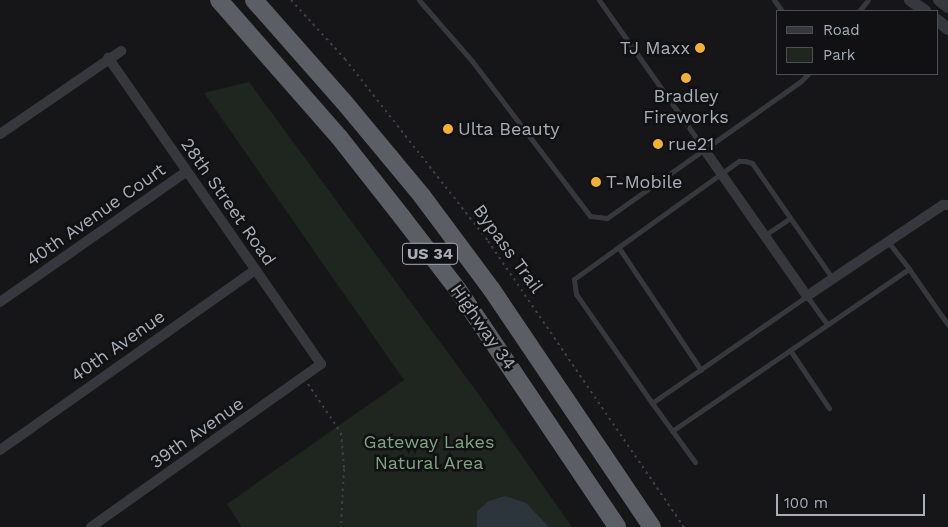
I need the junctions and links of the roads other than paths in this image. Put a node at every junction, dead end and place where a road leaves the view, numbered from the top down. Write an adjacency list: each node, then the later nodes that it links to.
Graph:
1 (219, 0): 15 (highway, Highway 34 / US 34)
2 (254, 0): 13 (highway, Highway 34 / US 34)
3 (419, 0): 19 (lane)
4 (599, 0): 19 (lane)
5 (868, 0): 9 (lane)
6 (910, 0): 10 (street)
7 (939, 0): 8 (street)
8 (948, 7)
9 (860, 10)
10 (924, 10)
11 (938, 21): 12 (street)
12 (948, 29)
13 (286, 36): 15 (highway); 44 (highway, Highway 34 / US 34)
14 (121, 51): 16 (street)
15 (266, 54): 43 (highway, Highway 34 / US 34)
16 (108, 58): 18 (street); 20 (street, 28th Street Road)
17 (807, 75): 19 (lane)
18 (0, 134)
19 (704, 149): 21 (street)
20 (186, 172): 28 (street, 28th Street Road); 31 (street, 40th Avenue Court)
21 (722, 174): 23 (lane); 24 (street); 26 (lane)
22 (948, 205): 25 (street)
23 (790, 218): 24 (lane); 29 (lane)
24 (765, 235): 30 (street)
25 (889, 243): 27 (lane); 29 (street)
26 (619, 248): 36 (lane); 37 (lane)
27 (909, 268): 32 (lane); 33 (lane)
28 (255, 270): 35 (street, 28th Street Road); 40 (street, 40th Avenue)
29 (833, 279): 30 (street)
30 (808, 296): 32 (lane); 36 (lane)
31 (0, 302)
32 (827, 324): 34 (lane)
33 (948, 325)
34 (790, 350): 38 (lane); 39 (lane)
35 (321, 364): 42 (street, 39th Avenue)
36 (701, 370): 37 (lane)
37 (652, 403): 39 (lane)
38 (829, 408)
39 (672, 431): 41 (lane)
40 (0, 450)
41 (695, 462)
42 (91, 527)
43 (617, 527)
44 (652, 527)

